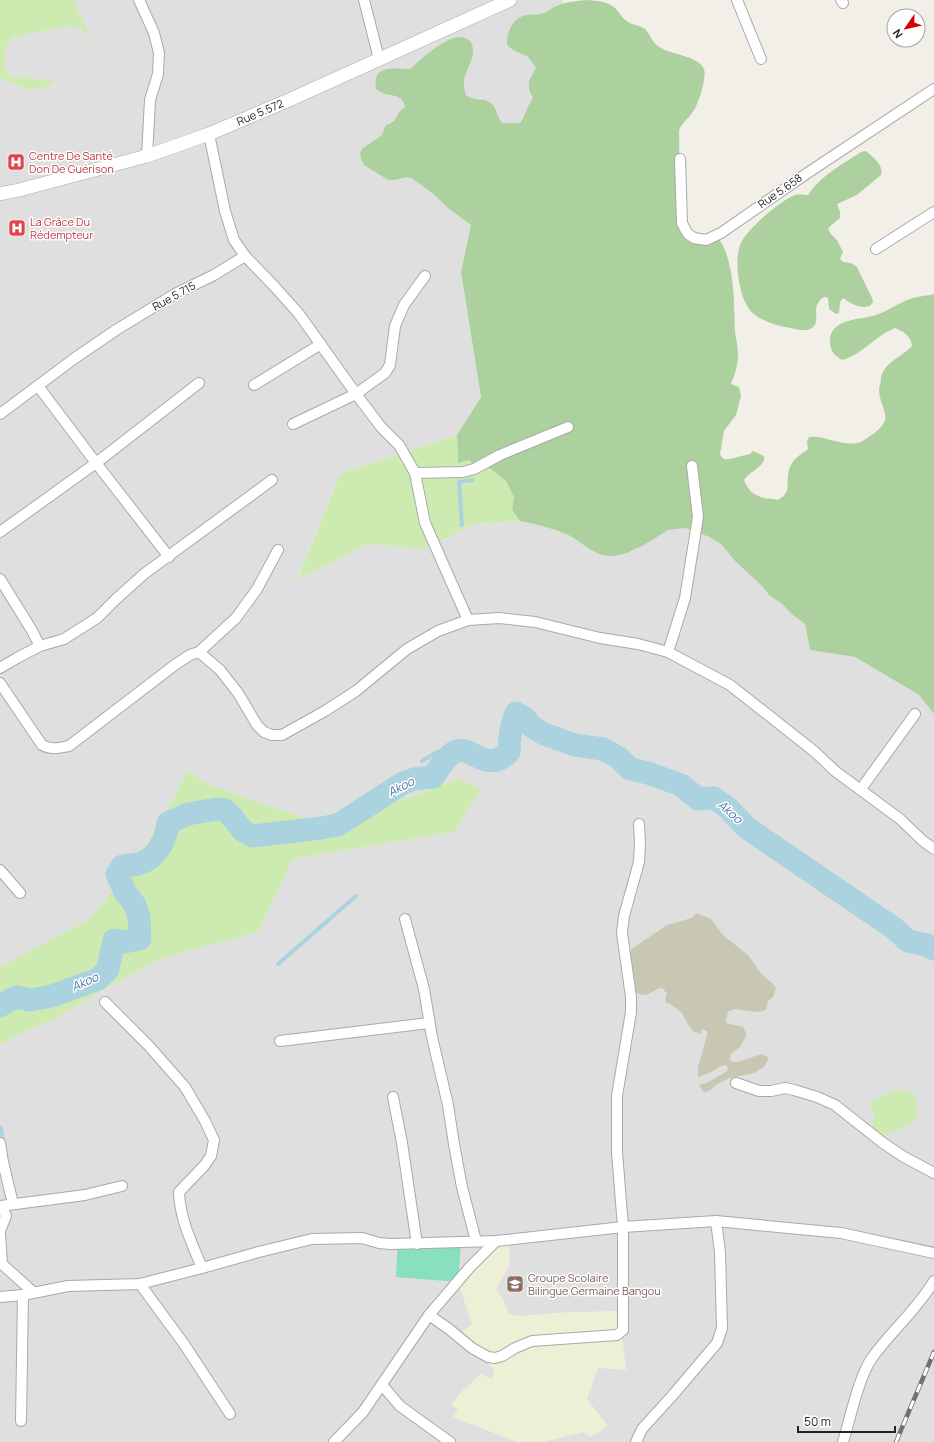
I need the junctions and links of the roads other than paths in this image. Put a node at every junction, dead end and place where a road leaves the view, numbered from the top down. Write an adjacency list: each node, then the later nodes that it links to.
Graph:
1 (140, 0): 9 (street)
2 (364, 0): 5 (street)
3 (510, 0): 5 (street, Rue 5.572)
4 (737, 0): 6 (street)
5 (379, 59): 8 (street, Rue 5.572)
6 (761, 59)
7 (934, 89): 10 (street, Rue 5.658)
8 (209, 134): 9 (street, Rue 5.572); 14 (street)
9 (147, 156): 11 (street, Rue 5.572)
10 (680, 159)
11 (0, 194)
12 (934, 212): 13 (street)
13 (876, 249)
14 (245, 256): 16 (street); 19 (street, Rue 5.715)
15 (425, 276): 20 (street)
16 (321, 344): 18 (street); 20 (street)
17 (199, 383): 24 (street)
18 (254, 385)
19 (38, 386): 21 (street, Rue 5.715); 24 (street)
20 (356, 394): 22 (street); 26 (street)
21 (0, 414)
22 (293, 424)
23 (568, 427): 26 (street)
24 (96, 463): 28 (street); 30 (street)
25 (692, 466): 35 (street)
26 (415, 473): 32 (street)
27 (272, 480): 30 (street)
28 (0, 532)
29 (278, 550): 34 (street)
30 (169, 557): 33 (street)
31 (0, 579): 33 (street)
32 (468, 620): 34 (street); 35 (street)
33 (40, 646): 36 (street)
34 (199, 652): 37 (street)
35 (668, 652): 39 (street)
36 (0, 668)
37 (0, 683)
38 (915, 714): 39 (street)
39 (861, 789): 41 (street)
40 (639, 824): 56 (street)
41 (934, 849)
42 (0, 870): 43 (street)
43 (20, 893)
44 (405, 919): 46 (street)
45 (105, 1002): 63 (street)
46 (429, 1022): 47 (street); 59 (street)
47 (280, 1041)
48 (736, 1083): 51 (street)
49 (393, 1097): 61 (street)
50 (0, 1143): 53 (street)
51 (934, 1173)
52 (122, 1186): 53 (street)
53 (14, 1204): 54 (street)
54 (1, 1206): 57 (street)
55 (716, 1221): 56 (street); 62 (street); 74 (street)
56 (623, 1227): 60 (street); 68 (street)
57 (0, 1231)
58 (0, 1234): 66 (street)
59 (476, 1241): 60 (street); 61 (street)
60 (496, 1241): 68 (street)
61 (417, 1244): 63 (street)
62 (934, 1253)
63 (202, 1268): 65 (street)
64 (934, 1281): 75 (street)
65 (140, 1284): 66 (street); 70 (street)
66 (28, 1293): 67 (street); 71 (street)
67 (0, 1297)
68 (429, 1315): 69 (street)
69 (382, 1385): 72 (street); 73 (street)
70 (230, 1414)
71 (22, 1421)
72 (334, 1442)
73 (450, 1442)
74 (636, 1442)
75 (843, 1442)

